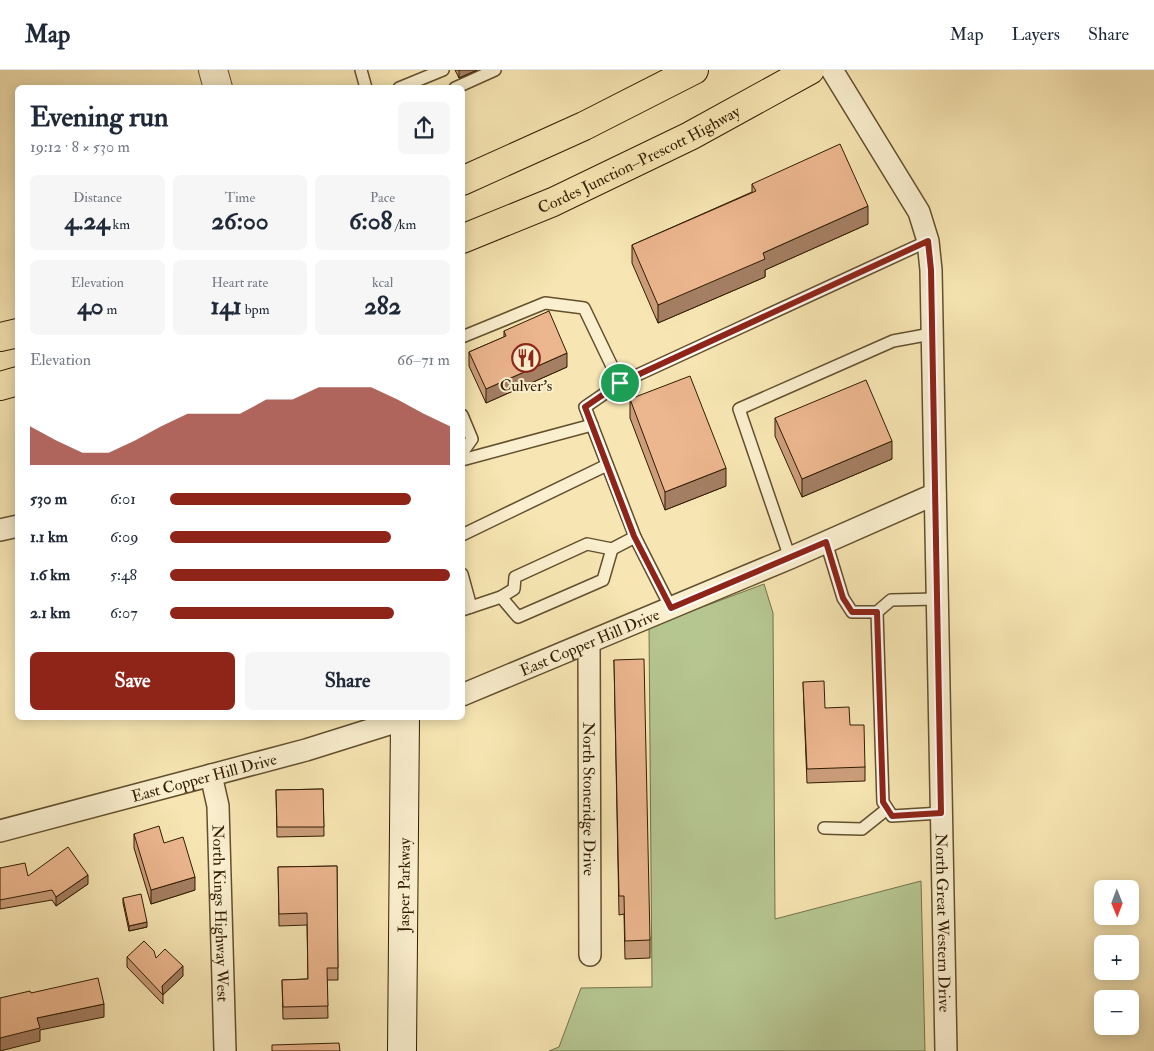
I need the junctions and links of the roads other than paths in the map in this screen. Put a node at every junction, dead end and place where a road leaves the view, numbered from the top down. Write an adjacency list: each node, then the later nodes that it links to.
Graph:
1 (213, 70): 8 (main road)
2 (362, 70): 9 (lane)
3 (443, 70): 10 (lane)
4 (495, 70): 11 (lane)
5 (694, 70): 12 (main road)
6 (810, 70): 13 (main road, Cordes Junction–Prescott Highway)
7 (832, 70): 14 (street, North Great Western Drive)
8 (217, 85)
9 (365, 85)
10 (407, 85)
11 (462, 85)
12 (465, 181)
13 (465, 238)
14 (928, 241): 16 (street, North Great Western Drive); 20 (lane)
15 (15, 334): 18 (main road)
16 (931, 334): 27 (street, North Great Western Drive); 34 (lane)
17 (465, 336): 20 (lane)
18 (0, 337)
19 (15, 382): 21 (main road)
20 (620, 383): 23 (lane)
21 (0, 386)
22 (465, 422): 24 (lane)
23 (592, 425): 25 (lane); 26 (lane)
24 (465, 449)
25 (465, 459)
26 (607, 465): 30 (lane); 31 (lane)
27 (935, 494): 32 (street, East Copper Hill Drive); 37 (street, North Great Western Drive)
28 (15, 527): 29 (street)
29 (0, 530)
30 (465, 534)
31 (634, 536): 33 (lane); 38 (lane)
32 (826, 542): 34 (street, East Copper Hill Drive); 40 (lane)
33 (612, 549): 36 (lane); 36 (lane)
34 (790, 558): 38 (street, East Copper Hill Drive)
35 (465, 595): 39 (lane)
36 (501, 597): 39 (lane)
37 (937, 599): 40 (lane); 47 (street, North Great Western Drive)
38 (671, 608): 41 (street, East Copper Hill Drive)
39 (467, 609)
40 (877, 612): 46 (lane)
41 (589, 643): 42 (street, East Copper Hill Drive); 50 (street, North Stoneridge Drive)
42 (465, 694)
43 (400, 720): 45 (street, East Copper Hill Drive)
44 (406, 720): 52 (main road, Jasper Parkway)
45 (211, 775): 49 (street, East Copper Hill Drive); 51 (street, North Kings Highway West)
46 (887, 809): 47 (lane); 48 (lane)
47 (941, 813): 53 (street, North Great Western Drive)
48 (824, 828)
49 (0, 831)
50 (590, 955)
51 (222, 1050)
52 (402, 1051)
53 (946, 1051)

